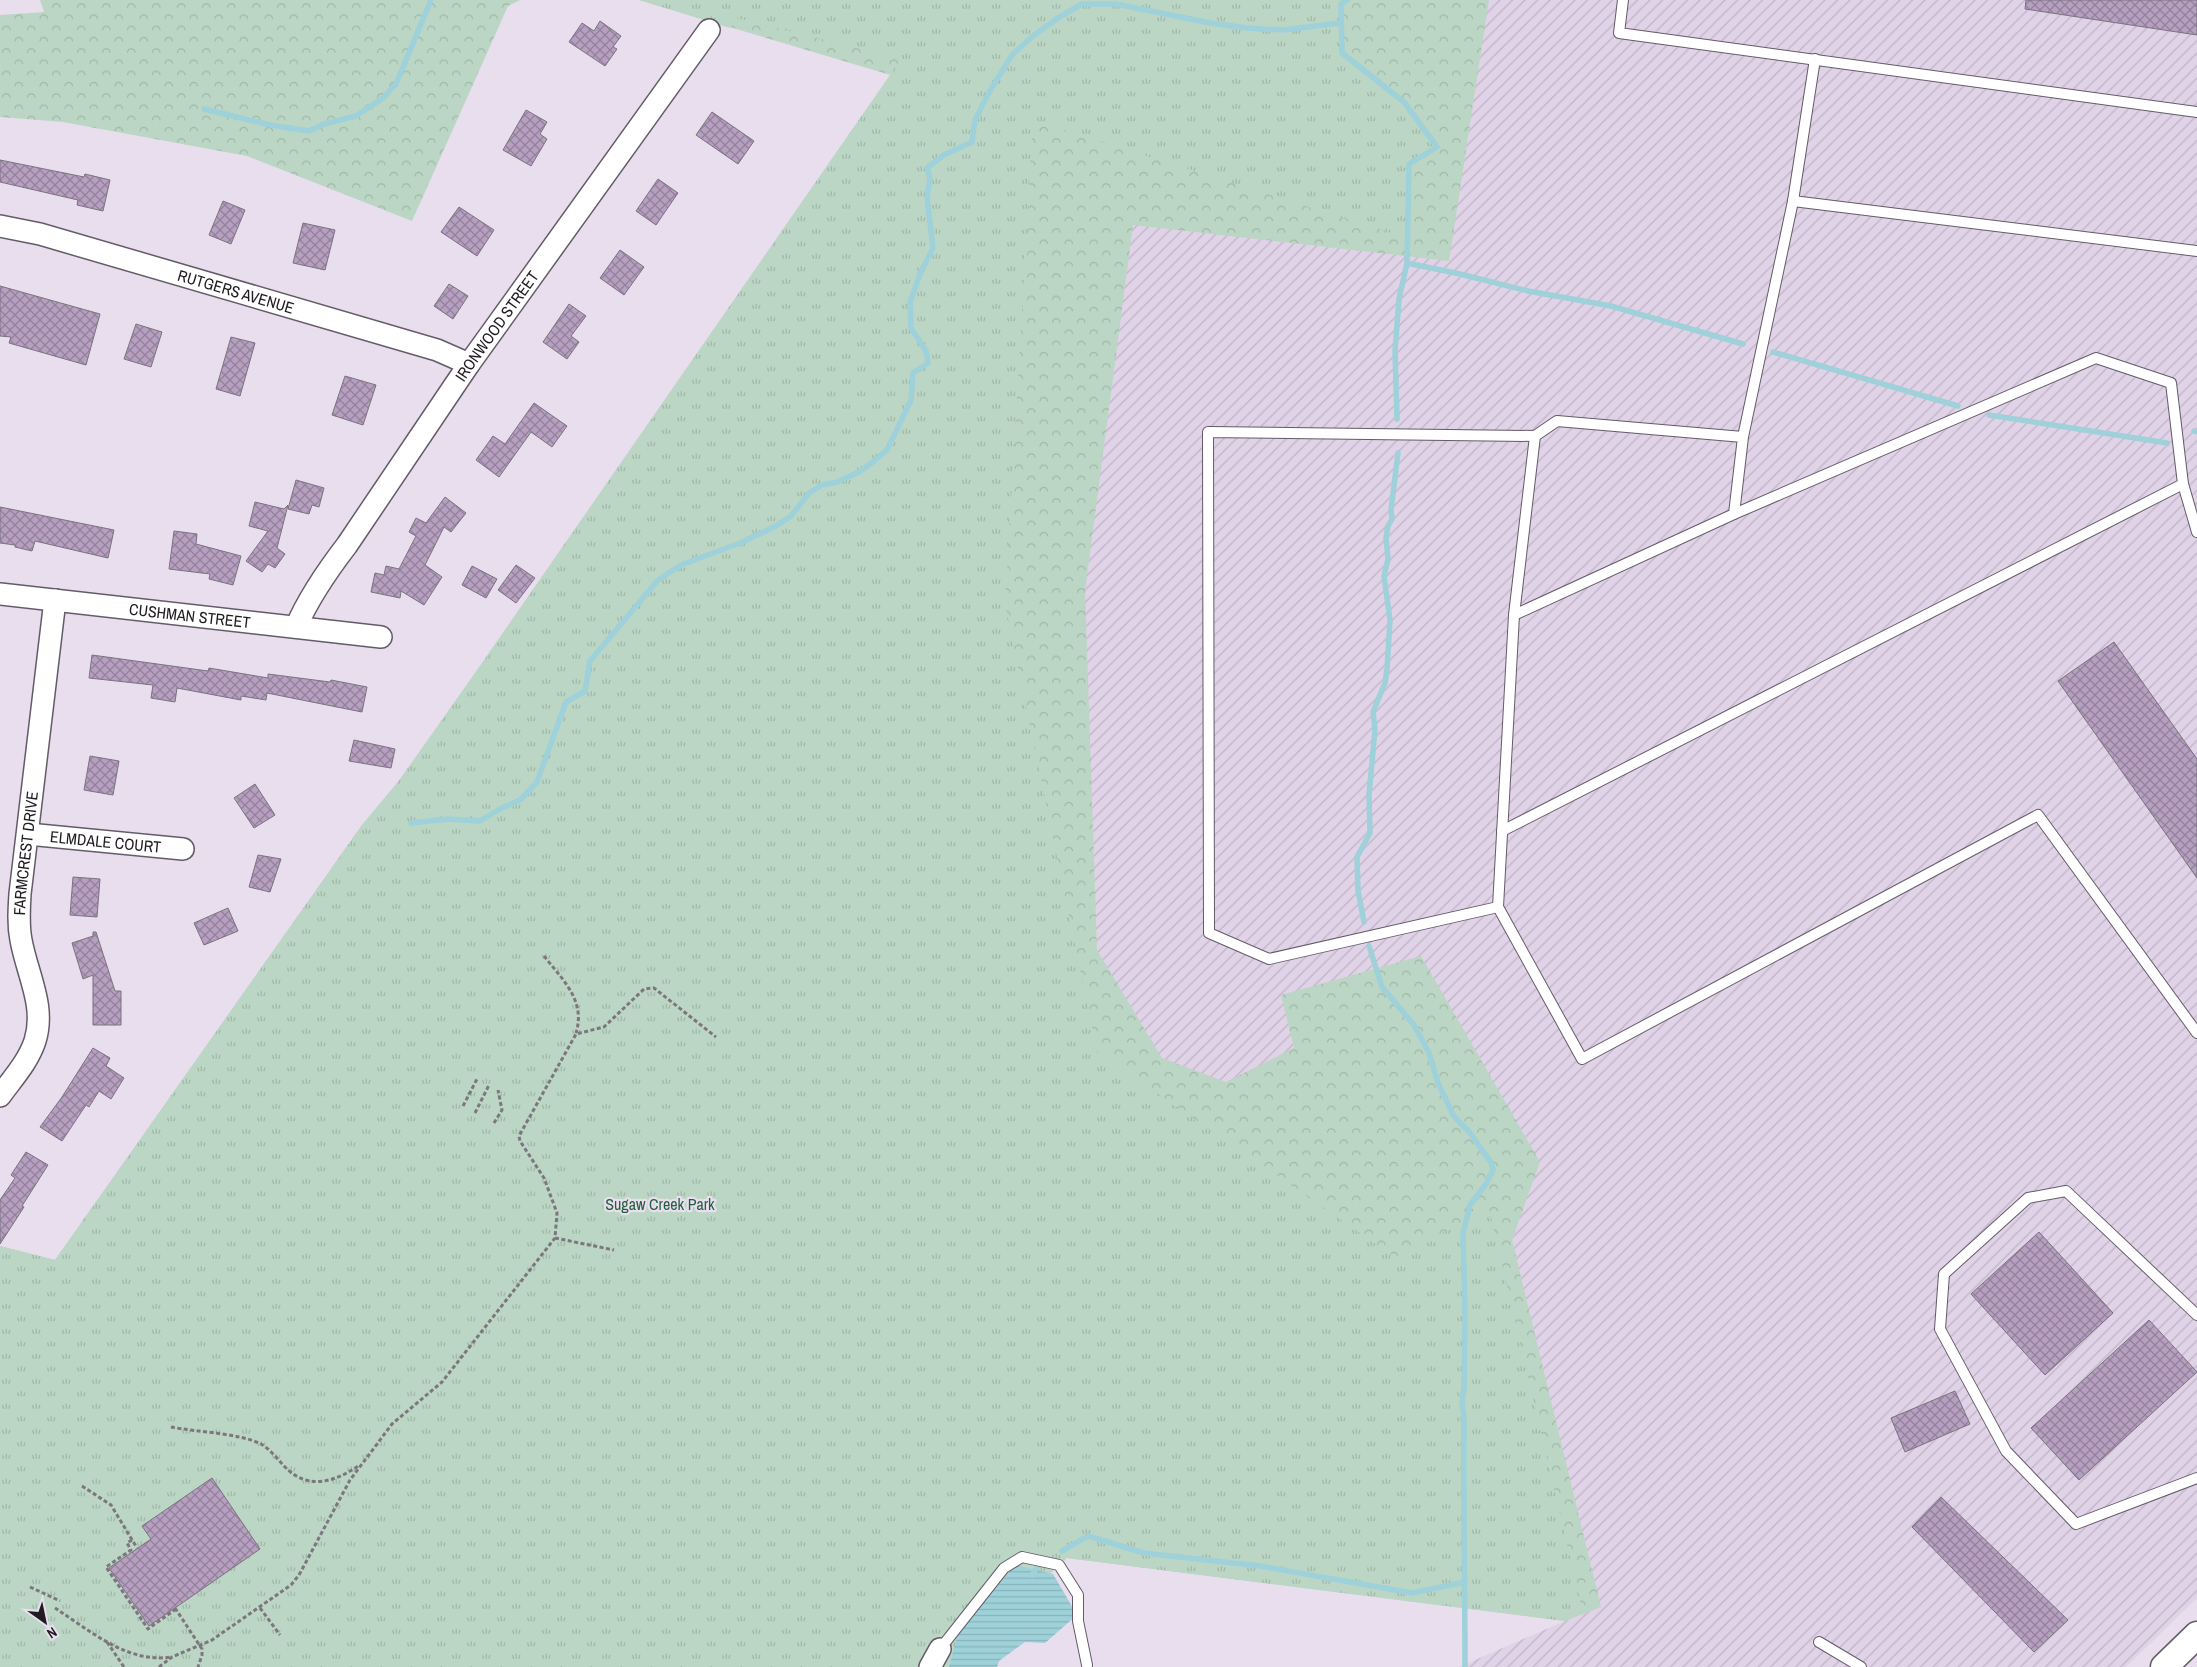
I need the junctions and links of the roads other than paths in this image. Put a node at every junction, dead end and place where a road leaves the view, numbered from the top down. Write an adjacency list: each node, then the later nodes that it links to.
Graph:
1 (1623, 0): 3 (lane)
2 (709, 30): 8 (street, IRONWOOD STREET)
3 (1815, 59): 4 (lane); 5 (lane)
4 (2197, 112)
5 (1793, 201): 7 (lane); 10 (lane)
6 (0, 226): 8 (street, RUTGERS AVENUE)
7 (2197, 251)
8 (468, 364): 17 (street, IRONWOOD STREET)
9 (1535, 436): 10 (lane); 16 (lane); 22 (lane)
10 (1743, 437): 12 (lane)
11 (2183, 484): 12 (lane); 13 (lane); 19 (lane)
12 (1734, 514): 16 (lane)
13 (2197, 532)
14 (0, 594): 15 (street, CUSHMAN STREET)
15 (55, 600): 17 (street, CUSHMAN STREET); 20 (street, FARMCREST DRIVE)
16 (1514, 615): 19 (lane)
17 (296, 627): 18 (street, CUSHMAN STREET)
18 (381, 637)
19 (1502, 831): 22 (lane)
20 (28, 834): 21 (street, ELMDALE COURT); 24 (street, FARMCREST DRIVE)
21 (183, 849)
22 (1498, 908): 23 (lane)
23 (2197, 1032)
24 (0, 1096)
25 (2197, 1315): 26 (lane)
26 (2197, 1478)
27 (2197, 1635): 32 (street)
28 (1819, 1642): 31 (lane)
29 (935, 1658): 30 (lane)
30 (1087, 1665)
31 (1861, 1667)
32 (2164, 1667)

